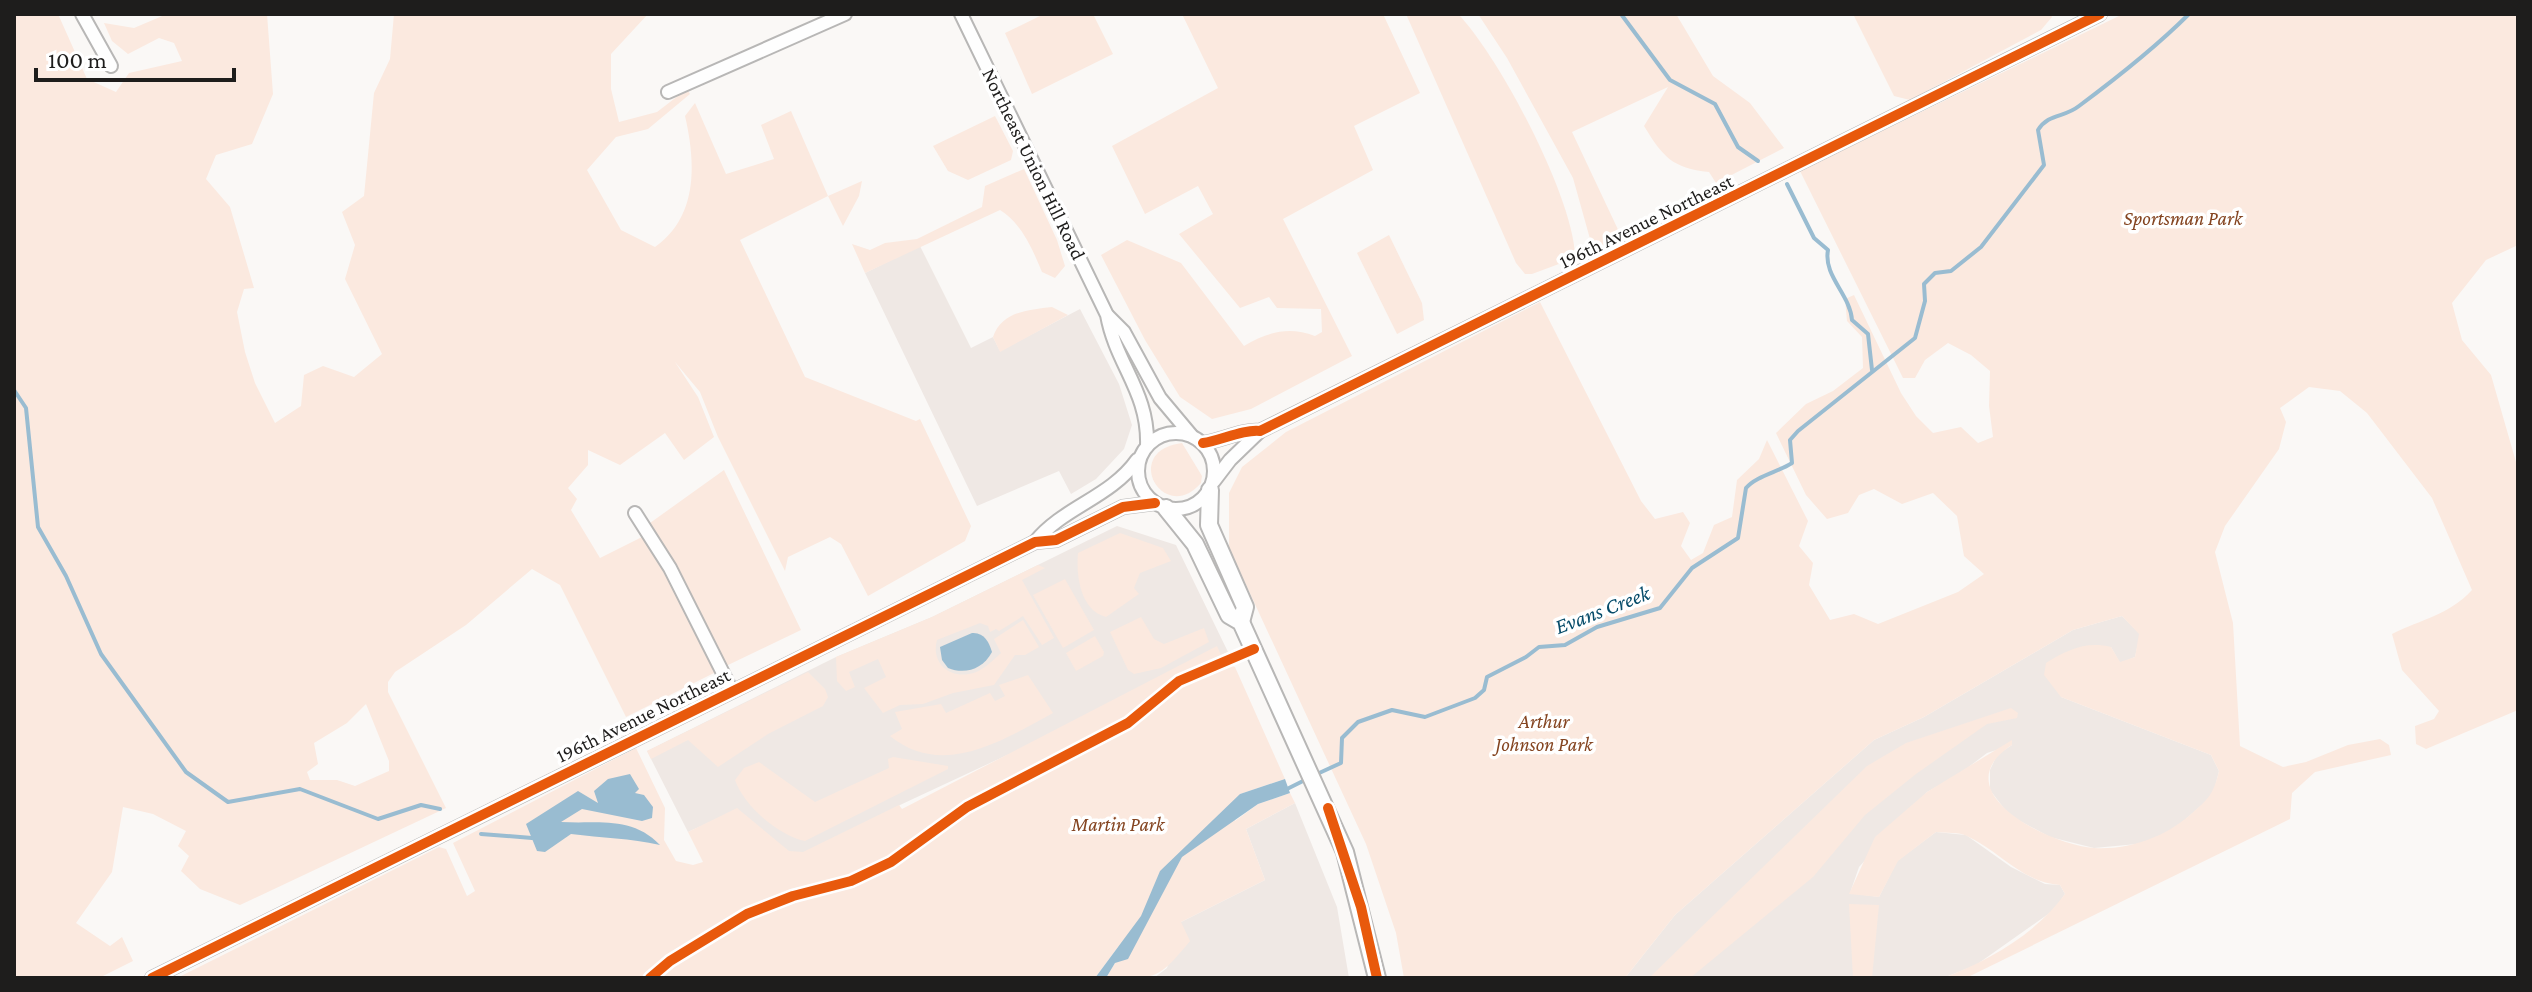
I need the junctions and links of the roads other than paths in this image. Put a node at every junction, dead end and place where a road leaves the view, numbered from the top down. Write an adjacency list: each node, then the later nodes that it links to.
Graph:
1 (82, 14): 5 (street)
2 (845, 14): 6 (street)
3 (961, 14): 7 (street, Northeast Union Hill Road)
4 (2100, 14): 8 (street, 196th Avenue Northeast)
5 (111, 66)
6 (668, 92)
7 (1107, 315): 9 (street, Northeast Union Hill Road); 10 (street, Northeast Union Hill Road)
8 (1260, 431): 9 (street, 196th Avenue Northeast); 11 (street, 196th Avenue Northeast)
9 (1198, 440): 10 (street); 11 (street)
10 (1144, 450): 12 (street); 14 (street, 196th Avenue Northeast)
11 (1211, 487): 12 (street); 15 (main road)
12 (1160, 506): 14 (street, 196th Avenue Northeast); 15 (main road)
13 (635, 513): 16 (street)
14 (1035, 542): 16 (street, 196th Avenue Northeast)
15 (1241, 622): 18 (main road)
16 (732, 691): 17 (street, 196th Avenue Northeast)
17 (152, 978)
18 (1377, 978)

